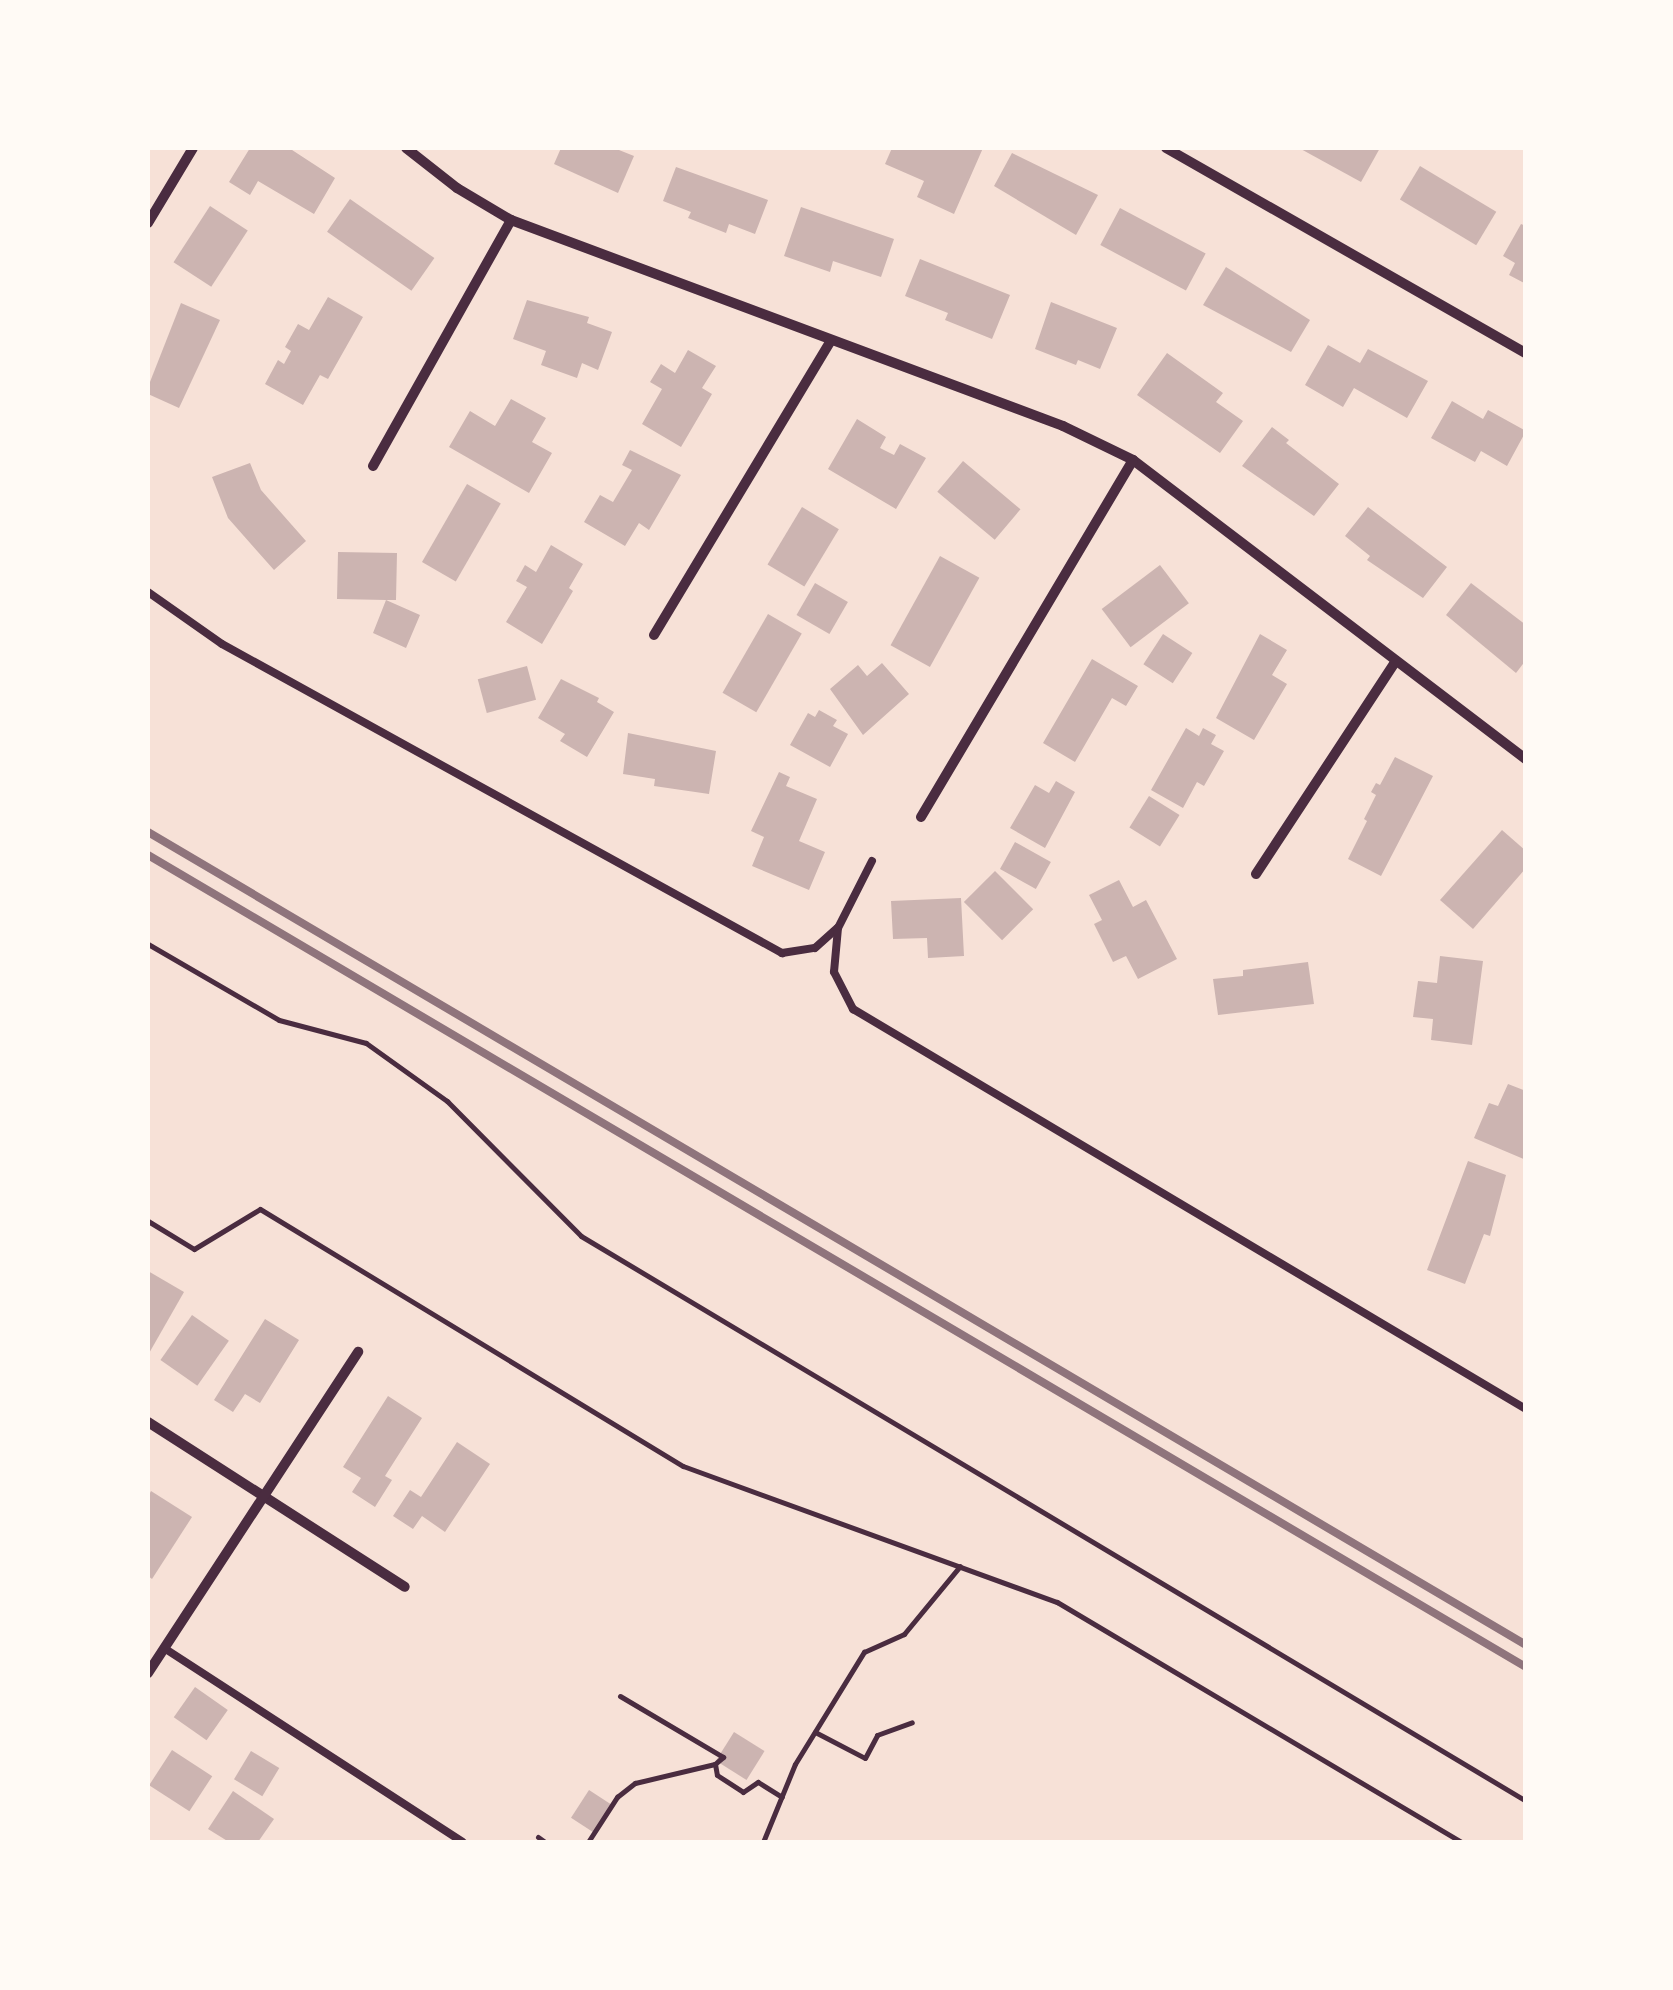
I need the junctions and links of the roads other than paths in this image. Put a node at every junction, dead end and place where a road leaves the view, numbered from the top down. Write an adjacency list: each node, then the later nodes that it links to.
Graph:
1 (193, 148): 5 (street)
2 (406, 148): 4 (street)
3 (1166, 148): 7 (street)
4 (511, 220): 6 (street); 9 (street)
5 (148, 223)
6 (830, 341): 8 (street); 11 (street)
7 (1526, 353)
8 (1133, 460): 12 (street); 14 (street)
9 (374, 466)
10 (148, 592): 17 (lane)
11 (654, 635)
12 (1396, 661): 13 (street); 16 (street)
13 (1526, 759)
14 (921, 817)
15 (872, 861): 17 (lane)
16 (1256, 874)
17 (840, 924): 19 (lane)
18 (358, 1352): 21 (street)
19 (1526, 1409)
20 (148, 1422): 21 (street)
21 (263, 1496): 22 (street); 23 (street)
22 (405, 1587)
23 (164, 1648): 24 (street); 25 (lane)
24 (148, 1673)
25 (463, 1842)

